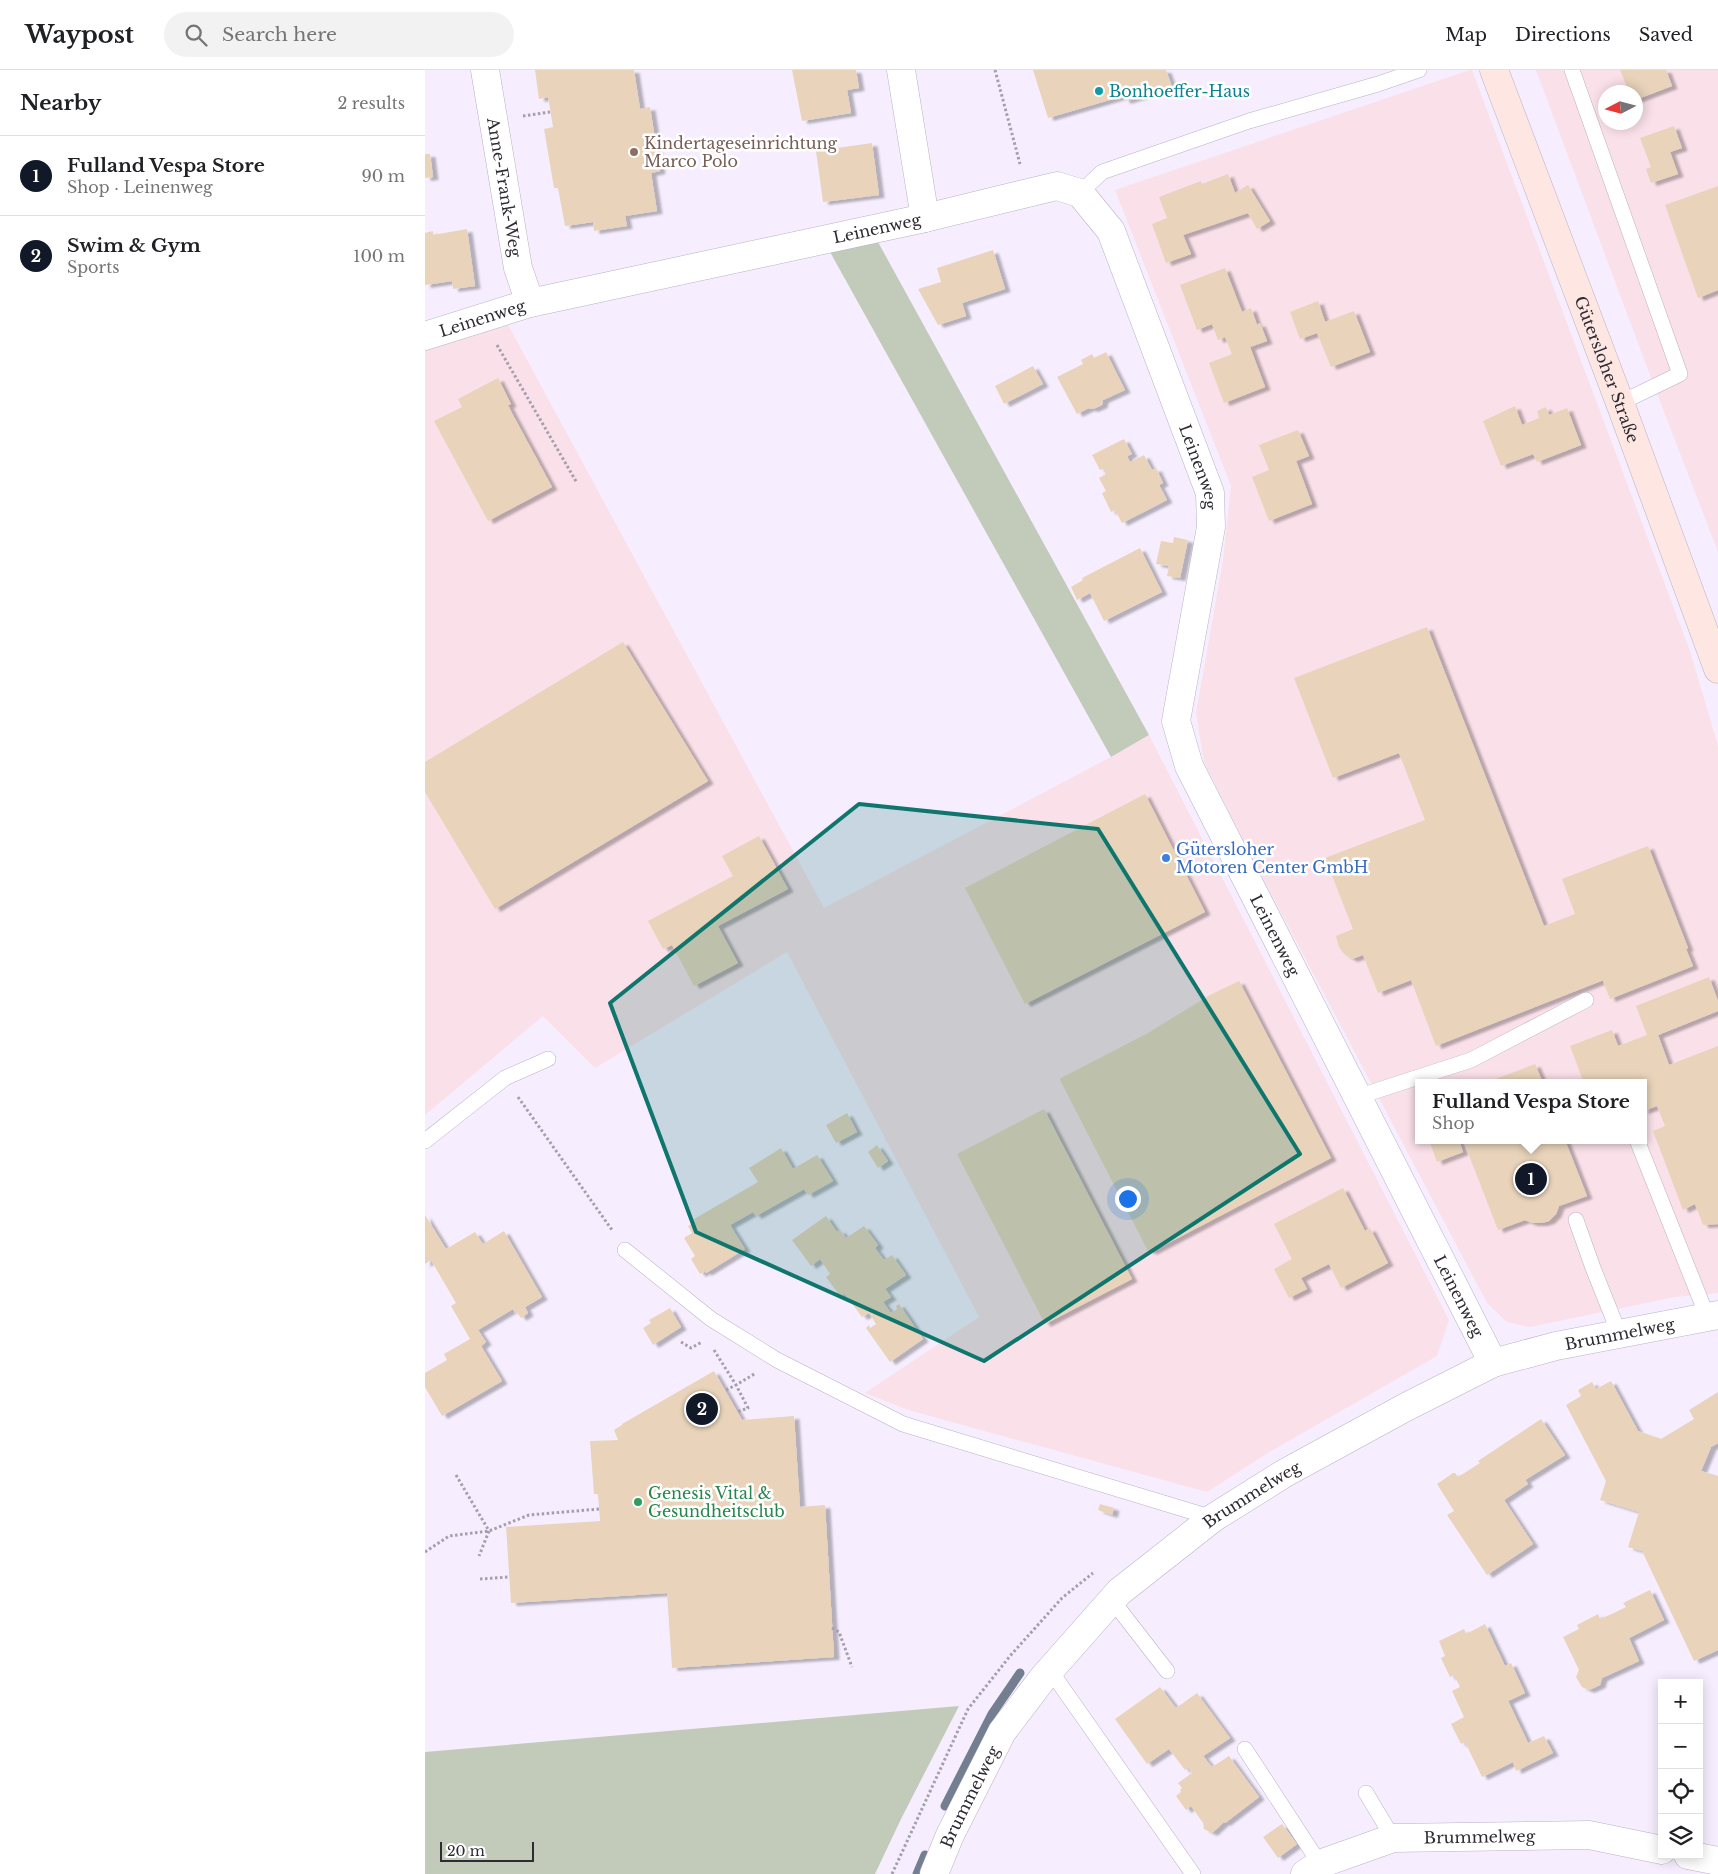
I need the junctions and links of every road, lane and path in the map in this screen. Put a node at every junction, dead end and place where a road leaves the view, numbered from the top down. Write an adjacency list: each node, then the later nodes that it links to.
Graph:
1 (485, 70): 10 (street, Anne-Frank-Weg)
2 (901, 70): 9 (street)
3 (995, 70): 7 (path)
4 (1419, 70): 8 (lane)
5 (1495, 70): 13 (main road, Gütersloher Straße)
6 (1572, 70): 13 (lane)
7 (1029, 193): 8 (street, Leinenweg); 9 (street, Leinenweg)
8 (1080, 193): 19 (street, Leinenweg)
9 (925, 218): 10 (street, Leinenweg)
10 (530, 304): 11 (street, Leinenweg)
11 (481, 318): 12 (street, Leinenweg); 14 (path)
12 (425, 336)
13 (1620, 403): 15 (main road, Gütersloher Straße)
14 (577, 483)
15 (1718, 669)
16 (1587, 1000): 19 (lane)
17 (548, 1059): 18 (lane)
18 (505, 1078): 20 (lane); 23 (path)
19 (1357, 1098): 30 (street, Leinenweg)
20 (425, 1140)
21 (1639, 1144): 24 (lane)
22 (1576, 1220): 25 (lane)
23 (625, 1250): 29 (lane)
24 (1713, 1316): 25 (street, Brummelweg)
25 (1619, 1333): 30 (street, Brummelweg)
26 (708, 1340): 27 (path)
27 (681, 1342)
28 (713, 1347): 31 (path)
29 (777, 1360): 31 (path); 36 (lane)
30 (1493, 1363): 36 (street, Brummelweg)
31 (736, 1385): 32 (path); 33 (path)
32 (726, 1390)
33 (737, 1412)
34 (457, 1475): 37 (path)
35 (599, 1509): 37 (path)
36 (1213, 1518): 42 (street, Brummelweg)
37 (489, 1531): 38 (path); 39 (path)
38 (425, 1552)
39 (479, 1556)
40 (509, 1577): 41 (path)
41 (480, 1579)
42 (1112, 1600): 45 (street, Brummelweg); 46 (lane)
43 (832, 1628): 44 (path)
44 (852, 1667)
45 (1050, 1670): 54 (street, Brummelweg); 55 (lane)
46 (1167, 1671)
47 (1245, 1749): 53 (lane)
48 (1366, 1793): 49 (lane)
49 (1393, 1838): 50 (street, Brummelweg); 53 (street, Brummelweg)
50 (1658, 1849)
51 (1703, 1858): 52 (street)
52 (1718, 1862)
53 (1313, 1869)
54 (933, 1874)
55 (1193, 1874)

